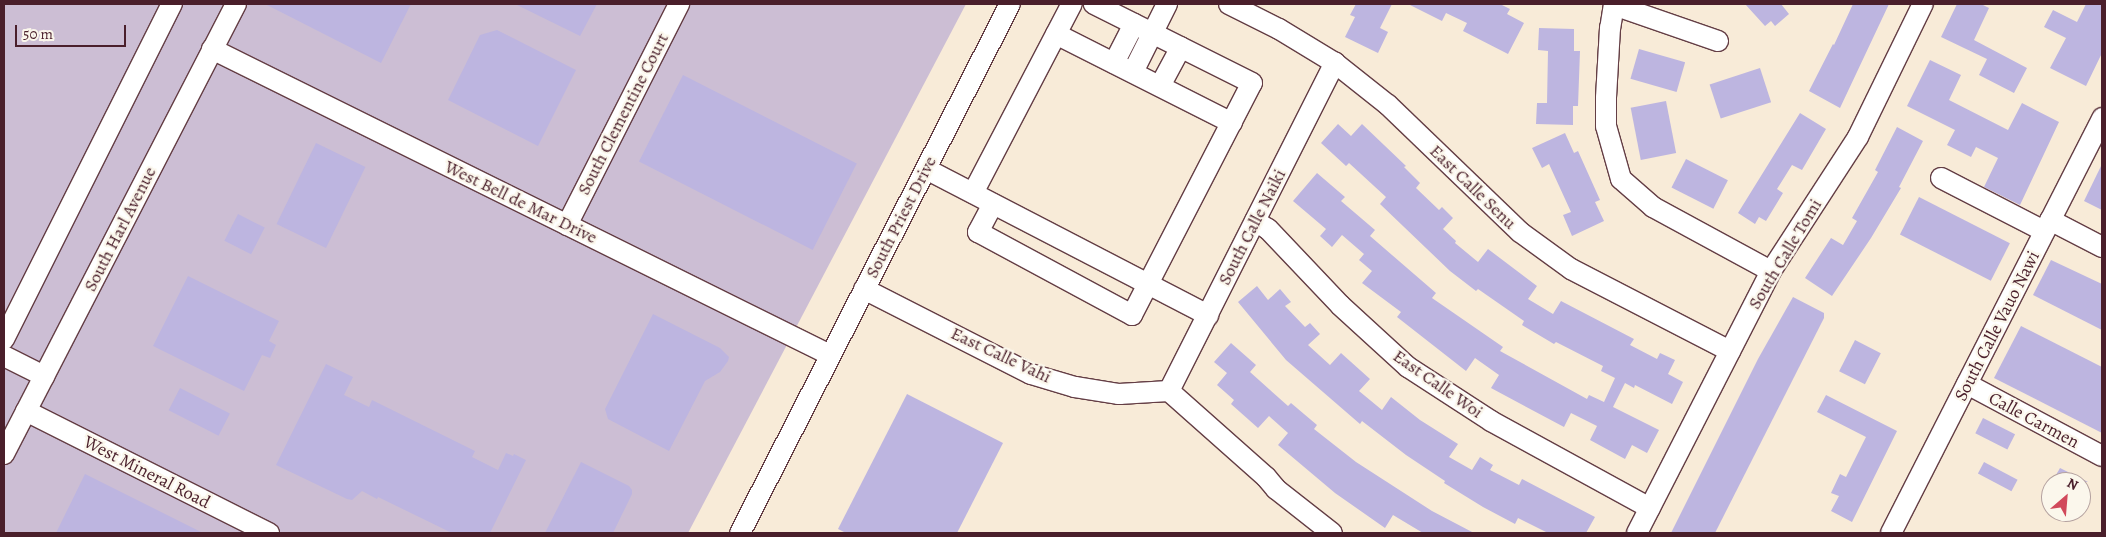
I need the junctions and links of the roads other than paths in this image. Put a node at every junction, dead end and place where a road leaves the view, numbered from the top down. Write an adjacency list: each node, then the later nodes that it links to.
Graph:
1 (172, 4): 35 (street)
2 (236, 4): 16 (street, South Harl Avenue)
3 (679, 4): 28 (street, South Clementine Court)
4 (1010, 4): 23 (street, South Priest Drive)
5 (1072, 4): 13 (street)
6 (1094, 4): 11 (street)
7 (1167, 4): 12 (street)
8 (1229, 4): 17 (street, East Calle Senu)
9 (1923, 4): 31 (street, South Calle Tomi)
10 (1614, 5): 14 (street); 31 (street)
11 (1134, 24): 12 (street); 18 (street)
12 (1153, 33): 15 (street); 19 (street)
13 (1056, 34): 18 (street); 25 (street)
14 (1718, 41)
15 (1181, 47): 20 (street); 21 (street)
16 (212, 49): 28 (street, West Bell de Mar Drive); 39 (street, South Harl Avenue)
17 (1336, 62): 27 (street, South Calle Naiki); 36 (street, East Calle Senu)
18 (1114, 63): 19 (street)
19 (1133, 72): 20 (street)
20 (1160, 86): 21 (street)
21 (1232, 122): 32 (street)
22 (2101, 124): 29 (street, South Calle Vauo Nawi)
23 (926, 169): 25 (street); 33 (street, South Priest Drive)
24 (1941, 178): 29 (street)
25 (973, 193): 26 (street)
26 (993, 204): 32 (street); 32 (street)
27 (1255, 221): 34 (street, South Calle Naiki); 45 (street, East Calle Woi)
28 (567, 225): 38 (street, West Bell de Mar Drive)
29 (2047, 226): 30 (street); 40 (street, South Calle Vauo Nawi)
30 (2102, 247)
31 (1770, 271): 36 (street, South Calle Tomi)
32 (1150, 284): 34 (street)
33 (864, 289): 38 (street, South Priest Drive); 41 (street, East Calle Vahi)
34 (1208, 314): 41 (street, South Calle Naiki)
35 (4, 339)
36 (1730, 351): 45 (street, South Calle Tomi)
37 (4, 356): 39 (street)
38 (830, 356): 47 (street, South Priest Drive)
39 (44, 376): 42 (street, South Harl Avenue)
40 (1967, 384): 44 (street, Calle Carmen); 50 (street, South Calle Vauo Nawi)
41 (1169, 391): 48 (street)
42 (26, 411): 43 (street, South Harl Avenue); 46 (street, West Mineral Road)
43 (4, 454)
44 (2102, 456)
45 (1650, 508): 49 (street, South Calle Tomi)
46 (269, 533)
47 (740, 533)
48 (1332, 533)
49 (1637, 533)
50 (1891, 533)

